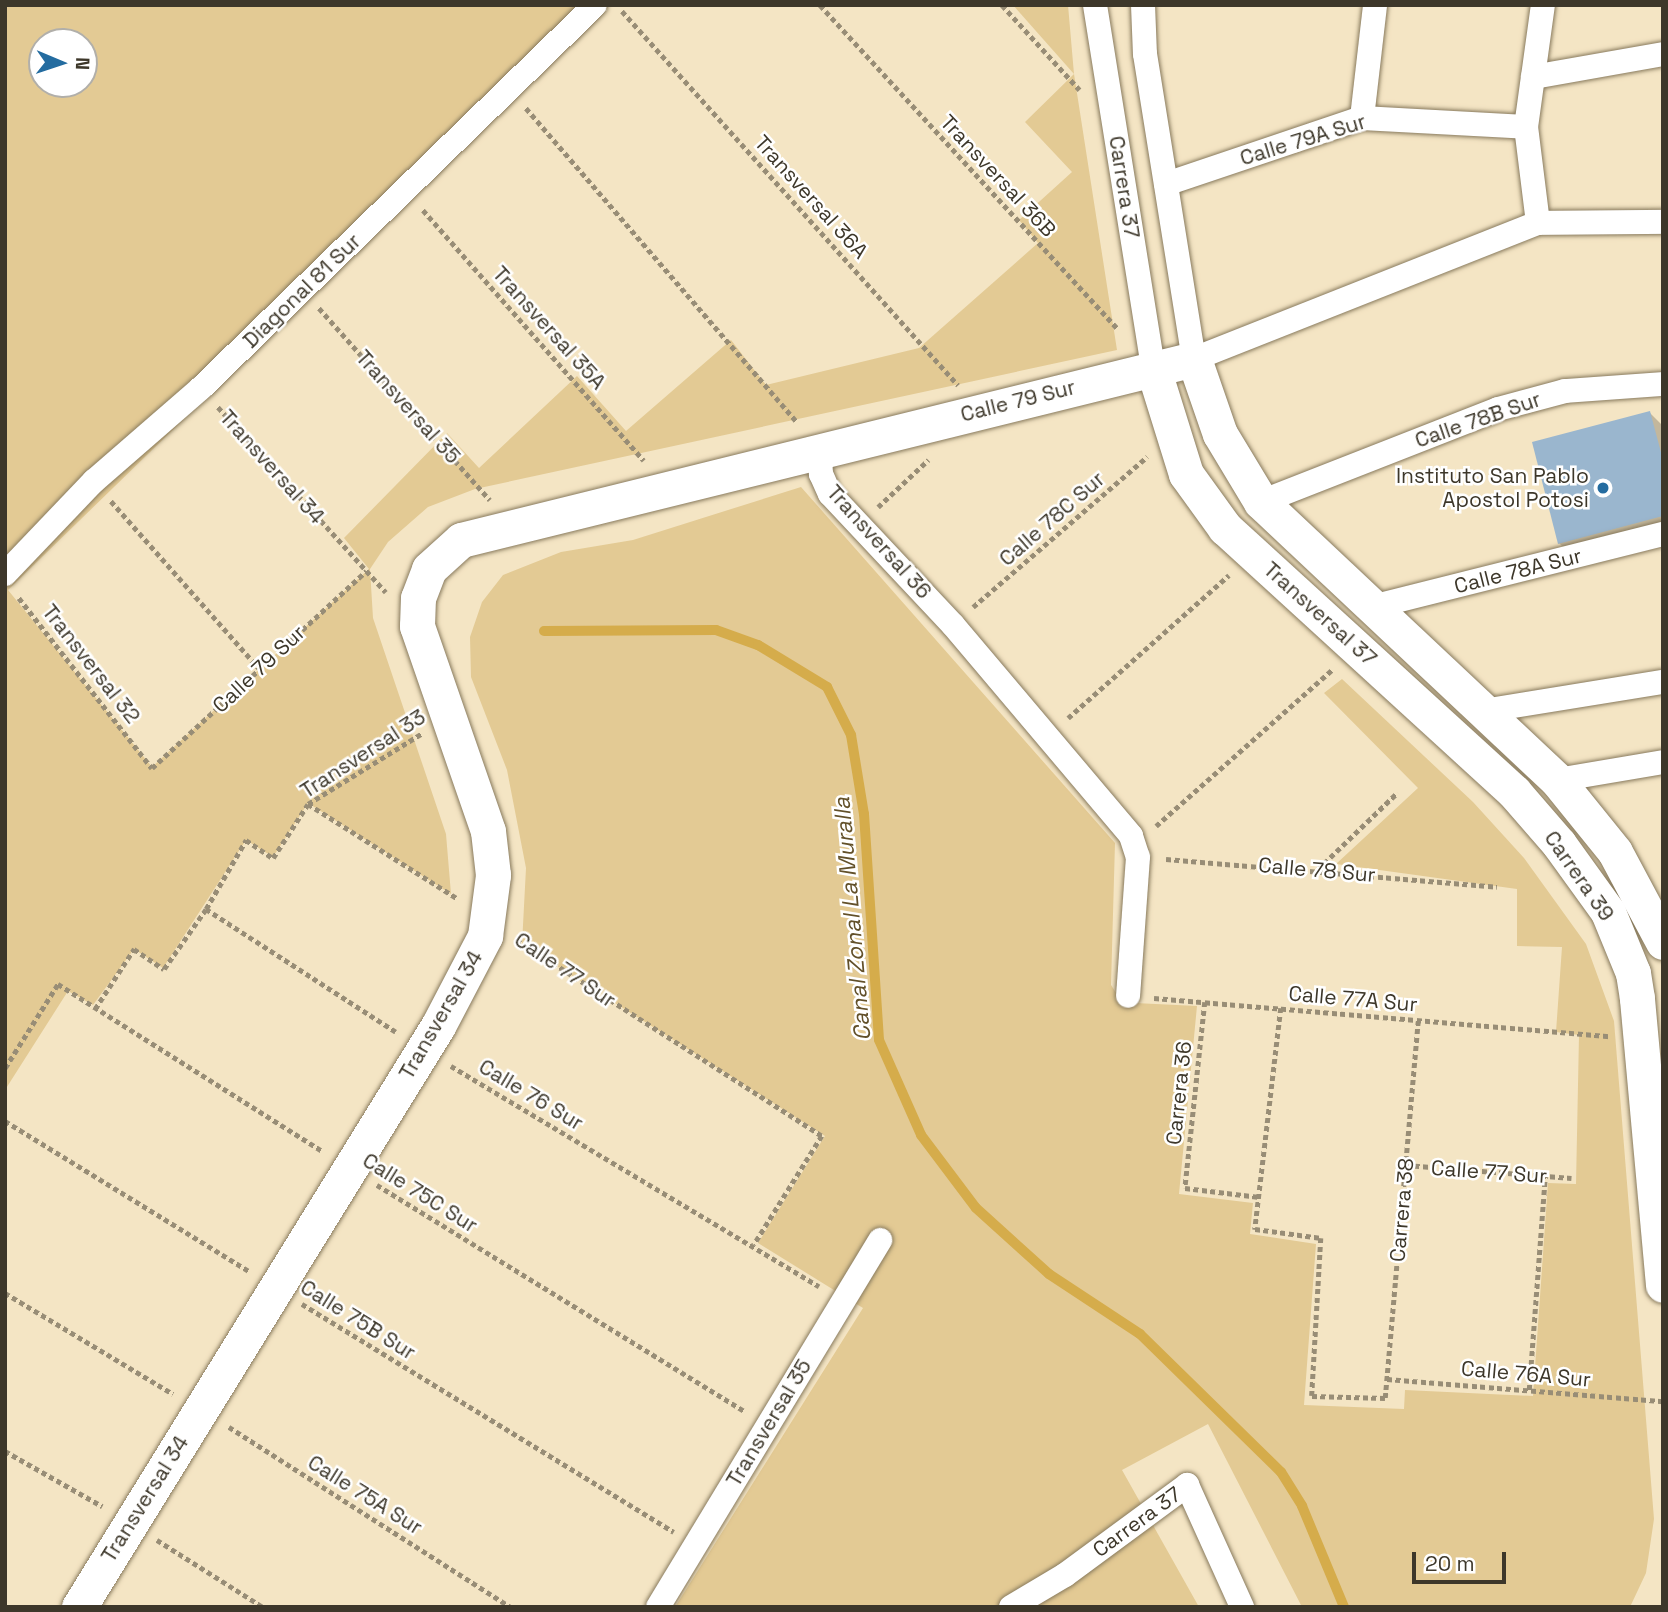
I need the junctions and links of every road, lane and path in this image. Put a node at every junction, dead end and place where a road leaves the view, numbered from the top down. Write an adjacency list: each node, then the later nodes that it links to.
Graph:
1 (596, 5): 11 (street, Diagonal 81 Sur)
2 (617, 5): 24 (path, Transversal 36A)
3 (820, 5): 21 (path, Transversal 36B)
4 (1002, 5): 13 (path)
5 (1095, 5): 13 (street, Carrera 37)
6 (1143, 5): 15 (street, Carrera 37)
7 (1375, 5): 12 (street)
8 (1543, 5): 10 (street)
9 (1663, 54): 10 (street)
10 (1533, 77): 14 (street)
11 (509, 89): 16 (street, Diagonal 81 Sur); 26 (path)
12 (1362, 118): 14 (street, Calle 79A Sur); 15 (street, Calle 79A Sur)
13 (1114, 126): 21 (street, Carrera 37)
14 (1526, 127): 18 (street)
15 (1166, 184): 20 (street, Carrera 37)
16 (406, 191): 19 (street, Diagonal 81 Sur); 29 (path, Transversal 35A)
17 (1663, 222): 18 (street, Calle 79 Sur)
18 (1538, 223): 20 (street, Calle 79 Sur)
19 (302, 289): 23 (street, Diagonal 81 Sur); 32 (path, Transversal 35)
20 (1194, 359): 21 (street, Calle 79 Sur); 30 (street, Transversal 37)
21 (1153, 368): 24 (street, Calle 79 Sur); 25 (street, Transversal 37)
22 (1663, 384): 30 (street, Calle 78B Sur)
23 (201, 388): 28 (street, Diagonal 81 Sur); 34 (path, Transversal 34)
24 (981, 410): 26 (street, Calle 79 Sur)
25 (1172, 436): 38 (path, Calle 78C Sur); 40 (street, Transversal 37)
26 (820, 449): 29 (street, Calle 79 Sur); 31 (street, Transversal 36)
27 (930, 458): 31 (path)
28 (94, 481): 35 (street, Diagonal 81 Sur); 41 (path)
29 (667, 487): 32 (street, Calle 79 Sur)
30 (1261, 502): 37 (street, Transversal 37)
31 (859, 524): 38 (street, Transversal 36)
32 (512, 525): 39 (street, Calle 79 Sur)
33 (1663, 534): 37 (street, Calle 78A Sur)
34 (366, 571): 39 (path, Transversal 34); 41 (path, Calle 79 Sur)
35 (9, 582): 47 (path, Transversal 32)
36 (1213, 590): 45 (path)
37 (1372, 607): 43 (street, Transversal 37)
38 (953, 625): 45 (street, Transversal 36)
39 (417, 626): 44 (street, Transversal 34)
40 (1357, 648): 51 (street, Transversal 37); 52 (path)
41 (259, 668): 47 (path, Calle 79 Sur)
42 (1663, 682): 43 (street)
43 (1483, 711): 48 (street, Transversal 37)
44 (449, 717): 50 (path, Transversal 33); 56 (street, Transversal 34)
45 (1047, 737): 52 (street, Transversal 36)
46 (1663, 762): 48 (street)
47 (152, 768)
48 (1557, 780): 57 (street, Carrera 39)
49 (1397, 793): 53 (path)
50 (308, 804): 55 (path, Transversal 33); 56 (path, Calle 77 Sur)
51 (1542, 823): 72 (street, Carrera 39)
52 (1136, 851): 53 (path, Calle 78 Sur); 58 (street)
53 (1318, 869): 54 (path, Calle 78 Sur)
54 (1497, 887)
55 (206, 909): 61 (path, Transversal 33); 64 (path, Calle 76 Sur)
56 (490, 918): 64 (street, Transversal 34); 74 (path, Calle 77 Sur)
57 (1663, 942)
58 (1128, 996): 59 (path, Calle 77A Sur)
59 (1205, 1002): 60 (path, Calle 77A Sur); 71 (path, Carrera 36)
60 (1281, 1008): 62 (path, Calle 77A Sur); 71 (path)
61 (95, 1009): 65 (path, Calle 75C Sur); 68 (path, Calle 75C Sur)
62 (1418, 1021): 63 (path, Calle 77A Sur); 67 (path, Carrera 38)
63 (1575, 1033)
64 (424, 1049): 68 (street, Transversal 34); 74 (path, Calle 76 Sur)
65 (5, 1068)
66 (5, 1121): 76 (path, Calle 75B Sur)
67 (1406, 1165): 69 (path, Calle 77 Sur); 79 (path, Carrera 38)
68 (350, 1168): 76 (street, Transversal 34); 84 (path, Calle 75C Sur)
69 (1545, 1176): 70 (path, Calle 77 Sur); 81 (path)
70 (1571, 1178)
71 (1259, 1197): 79 (path, Carrera 38)
72 (1660, 1219): 75 (street, Carrera 39)
73 (880, 1240): 78 (street, Transversal 35)
74 (754, 1245): 78 (path, Calle 76 Sur)
75 (1663, 1285)
76 (275, 1287): 83 (street, Transversal 34); 87 (path, Calle 75B Sur)
77 (5, 1293): 80 (path)
78 (843, 1302): 84 (street, Transversal 35)
79 (1387, 1379): 81 (path, Calle 76A Sur)
80 (150, 1382)
81 (1529, 1390): 82 (path, Calle 76A Sur)
82 (1663, 1401)
83 (201, 1409): 86 (street, Transversal 34); 90 (path, Calle 75A Sur)
84 (768, 1425): 87 (street, Transversal 35)
85 (5, 1451): 86 (path)
86 (131, 1523): 88 (street, Transversal 34); 89 (path)
87 (695, 1545): 91 (street, Transversal 35)
88 (79, 1607)
89 (263, 1607)
90 (511, 1607)
91 (658, 1607)
92 (1011, 1607): 93 (street, Carrera 37)
93 (1242, 1607)

